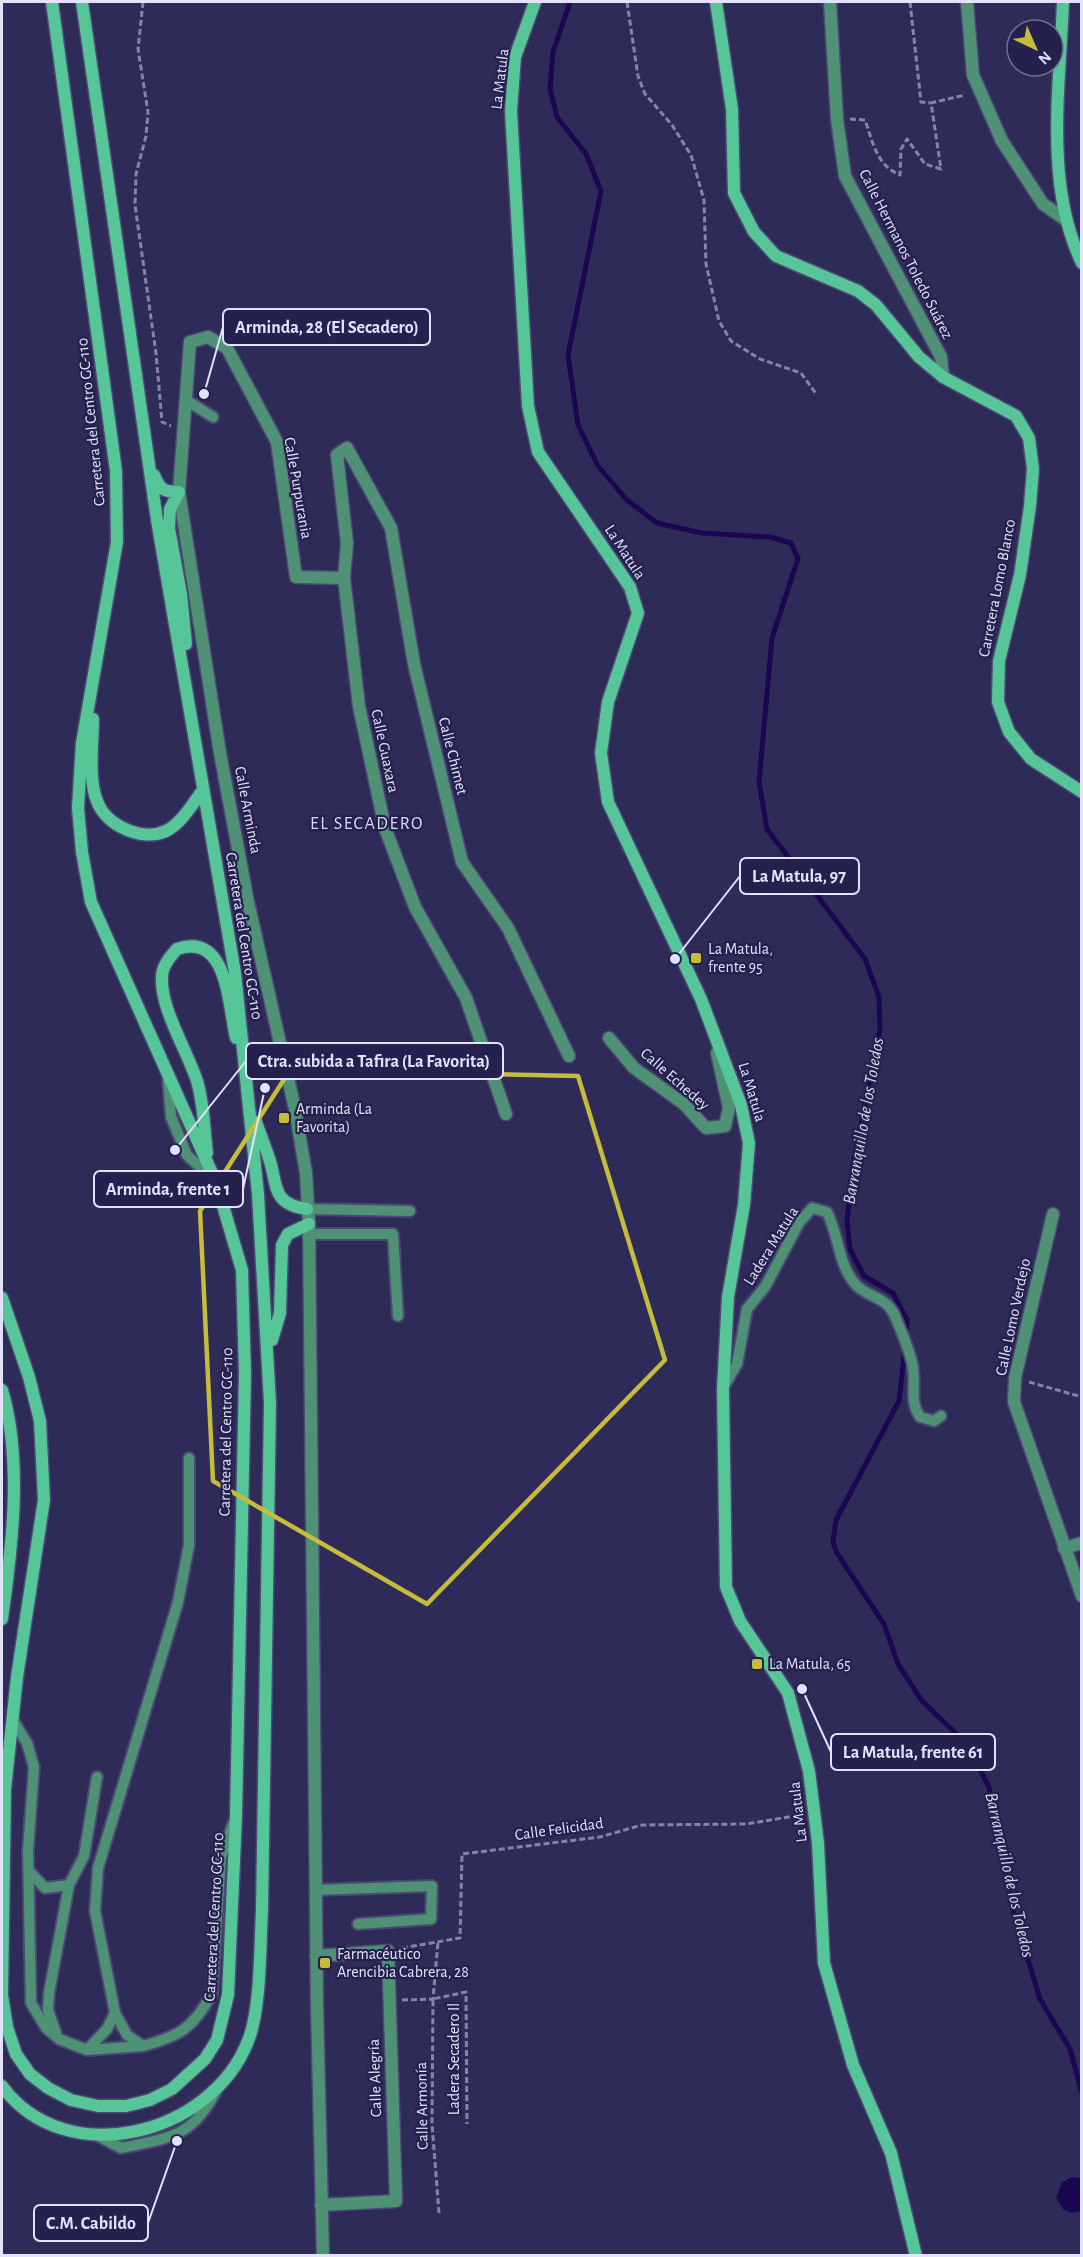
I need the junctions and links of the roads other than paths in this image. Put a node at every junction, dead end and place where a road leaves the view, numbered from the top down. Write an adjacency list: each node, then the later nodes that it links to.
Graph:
1 (52, 2): 18 (main road, Carretera del Centro GC-110)
2 (82, 2): 15 (main road)
3 (535, 2): 22 (main road, La Matula)
4 (716, 2): 11 (main road, Carretera Lomo Blanco)
5 (830, 2): 11 (street, Calle Hermanos Toledo Suárez)
6 (967, 2): 8 (street)
7 (1063, 2): 8 (main road)
8 (1066, 220): 9 (main road)
9 (1082, 263)
10 (190, 342): 12 (street, Calle Arminda); 17 (street, Calle Purpurania)
11 (943, 377): 21 (main road, Carretera Lomo Blanco)
12 (186, 400): 13 (lane); 16 (street, Calle Arminda)
13 (213, 417)
14 (347, 448): 17 (street, Calle Guaxara); 24 (street, Calle Chimet)
15 (147, 460): 16 (main road); 19 (main road)
16 (179, 492): 19 (main road); 30 (street, Calle Arminda)
17 (344, 578): 27 (street, Calle Guaxara)
18 (92, 690): 20 (main road); 25 (main road, Carretera del Centro GC-110)
19 (194, 729): 20 (main road, Carretera del Centro GC-110)
20 (203, 790): 26 (main road, Carretera del Centro GC-110)
21 (1082, 792)
22 (710, 1019): 23 (street, Calle Echedey); 37 (main road, La Matula)
23 (609, 1038)
24 (569, 1056)
25 (168, 1074): 28 (main road, Carretera del Centro GC-110); 29 (lane)
26 (249, 1103): 28 (main road); 30 (main road); 36 (main road, Carretera del Centro GC-110)
27 (506, 1114)
28 (209, 1167): 29 (main road, Carretera del Centro GC-110)
29 (216, 1182): 47 (main road, Carretera del Centro GC-110)
30 (307, 1209): 31 (lane); 33 (street, Calle Arminda)
31 (410, 1211)
32 (1053, 1214): 42 (street, Calle Lomo Verdejo)
33 (309, 1229): 35 (lane); 36 (main road); 50 (street, Calle Arminda)
34 (2, 1298): 45 (main road, Carretera del Centro GC-110)
35 (398, 1316)
36 (269, 1350): 57 (main road, Carretera del Centro GC-110)
37 (723, 1389): 39 (lane, Ladera Matula); 60 (main road, La Matula)
38 (2, 1390): 44 (main road)
39 (941, 1416)
40 (189, 1458): 53 (lane)
41 (1082, 1543): 42 (street)
42 (1064, 1548): 43 (street, Calle Lomo Verdejo)
43 (1082, 1596)
44 (2, 1619)
45 (13, 1720): 47 (main road, Carretera del Centro GC-110); 48 (lane)
46 (97, 1777): 49 (lane)
47 (236, 1816): 55 (lane)
48 (29, 1871): 49 (lane); 54 (lane)
49 (69, 1885): 54 (lane)
50 (315, 1890): 51 (lane); 52 (street, Calle Arminda)
51 (358, 1924)
52 (316, 1956): 58 (street, Calle Arminda); 58 (street, Calle Alegría)
53 (116, 2013): 55 (lane); 56 (lane)
54 (59, 2039): 56 (lane)
55 (143, 2046): 56 (lane)
56 (87, 2050)
57 (2, 2086)
58 (321, 2205): 59 (street, Calle Arminda)
59 (323, 2256)
60 (916, 2256)

